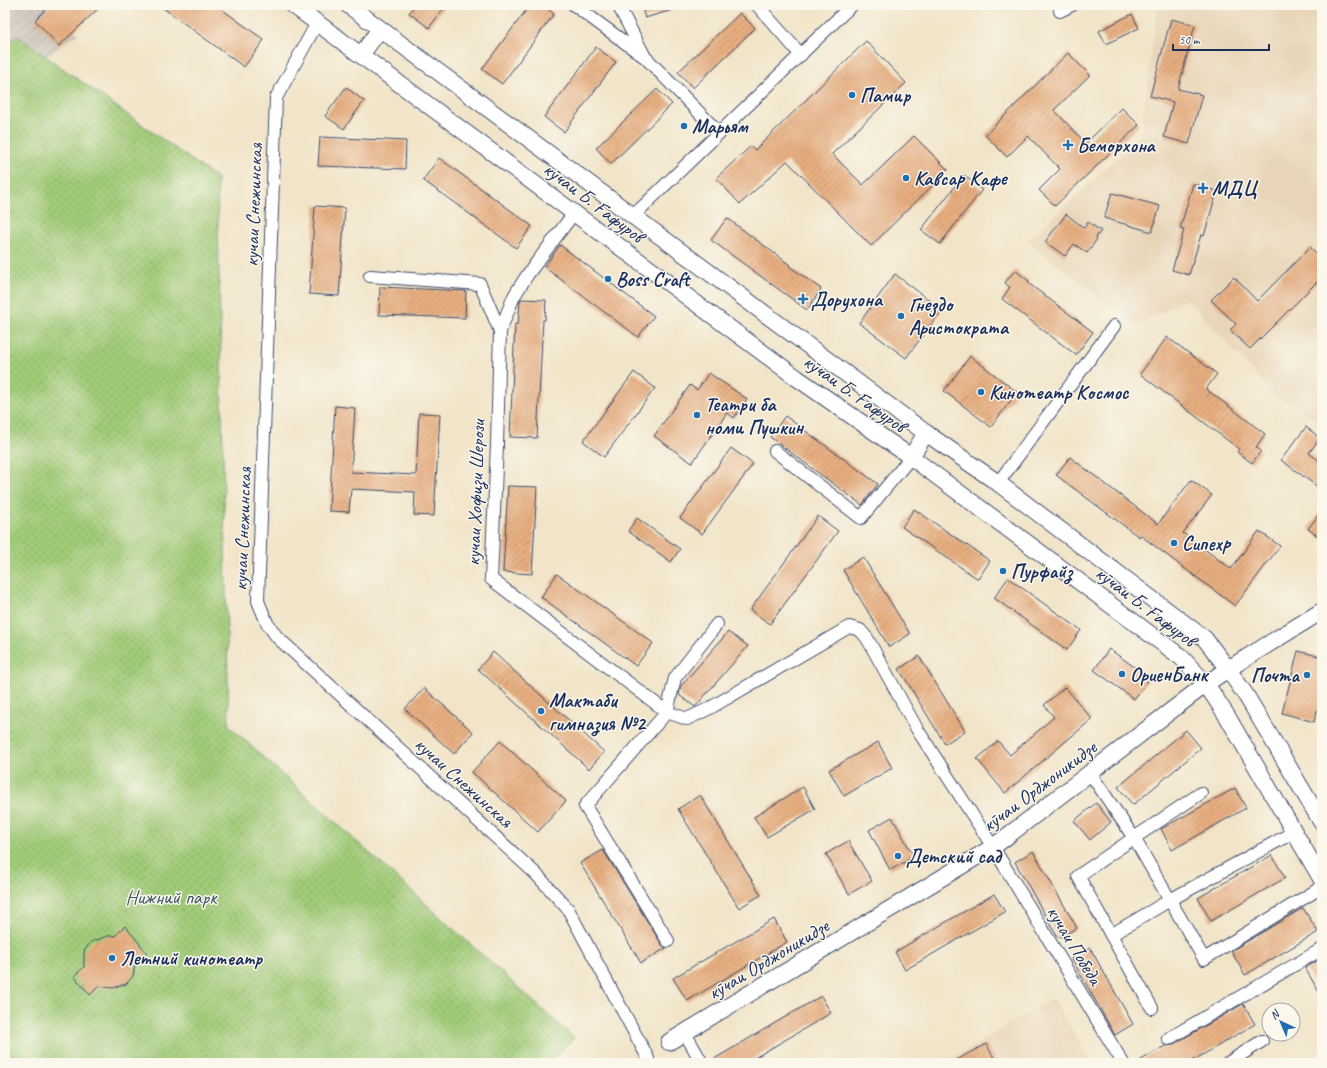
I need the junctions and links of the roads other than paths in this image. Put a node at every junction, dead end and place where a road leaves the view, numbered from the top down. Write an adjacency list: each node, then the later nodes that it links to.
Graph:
1 (293, 5): 9 (main road, кӯчаи Б. Ғафуров)
2 (348, 5): 10 (main road, кӯчаи Б. Ғафуров)
3 (574, 5): 13 (street)
4 (618, 5): 13 (street)
5 (757, 5): 12 (street)
6 (852, 5): 12 (street)
7 (1072, 5): 8 (street)
8 (1060, 11)
9 (317, 23): 11 (main road, кӯчаи Б. Ғафуров); 46 (street, кучаи Снежинская)
10 (380, 29): 11 (main road); 16 (main road, кӯчаи Б. Ғафуров)
11 (361, 55): 15 (main road, кӯчаи Б. Ғафуров)
12 (801, 55): 14 (street)
13 (646, 58): 14 (street)
14 (719, 133): 16 (street)
15 (574, 214): 19 (street); 22 (main road, кӯчаи Б. Ғафуров)
16 (633, 216): 20 (main road, кӯчаи Б. Ғафуров)
17 (370, 276): 19 (street)
18 (1114, 326): 23 (street)
19 (500, 331): 28 (street, кучаи Хофизи Шерози)
20 (926, 433): 22 (main road); 23 (main road, кӯчаи Б. Ғафуров)
21 (775, 451): 22 (street)
22 (910, 457): 27 (main road, кӯчаи Б. Ғафуров)
23 (998, 483): 26 (main road, кӯчаи Б. Ғафуров)
24 (1322, 611): 26 (main road, кӯчаи Орджоникидзе)
25 (718, 624): 28 (street)
26 (1228, 669): 27 (main road, кӯчаи Орджоникидзе); 31 (main road, кӯчаи Б. Ғафуров)
27 (1206, 684): 29 (main road, кӯчаи Орджоникидзе); 32 (main road, кӯчаи Б. Ғафуров)
28 (667, 712): 34 (street, кучаи Победа); 39 (street)
29 (1090, 773): 33 (street); 34 (main road, кӯчаи Орджоникидзе)
30 (1201, 793): 33 (street)
31 (1322, 823)
32 (1294, 832): 35 (main road, кӯчаи Б. Ғафуров); 37 (street)
33 (1134, 838): 37 (street); 38 (street)
34 (994, 847): 42 (main road, кӯчаи Орджоникидзе); 48 (street, кучаи Победа)
35 (1322, 880)
36 (1322, 887): 37 (street)
37 (1170, 900): 38 (street)
38 (1111, 935): 41 (street)
39 (668, 941)
40 (1322, 949): 43 (street)
41 (1152, 1008)
42 (685, 1033): 44 (main road, кӯчаи Орджоникидзе); 47 (street)
43 (1168, 1039)
44 (669, 1042)
45 (1261, 1042): 49 (street)
46 (649, 1063)
47 (702, 1063)
48 (1124, 1063)
49 (1228, 1063)

